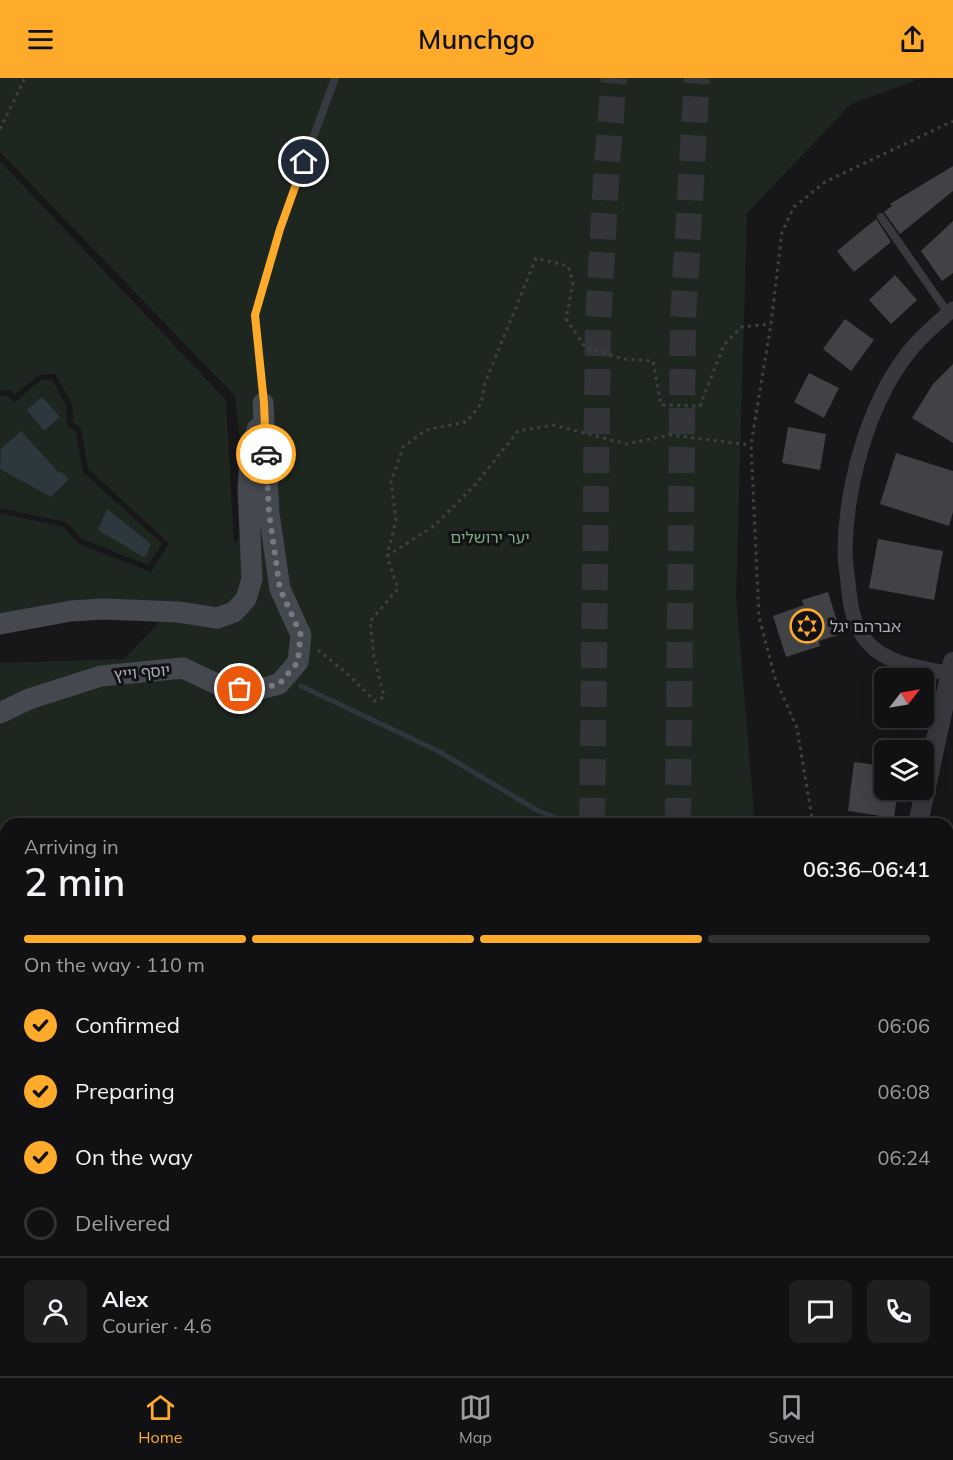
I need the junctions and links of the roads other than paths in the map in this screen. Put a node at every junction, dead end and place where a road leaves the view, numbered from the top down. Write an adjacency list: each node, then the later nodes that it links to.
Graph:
1 (335, 78): 4 (lane)
2 (881, 217): 3 (lane)
3 (951, 311): 6 (street)
4 (264, 403): 5 (main road); 7 (main road, יוסף וייץ)
5 (0, 624)
6 (952, 668): 8 (street)
7 (0, 713)
8 (919, 818)

